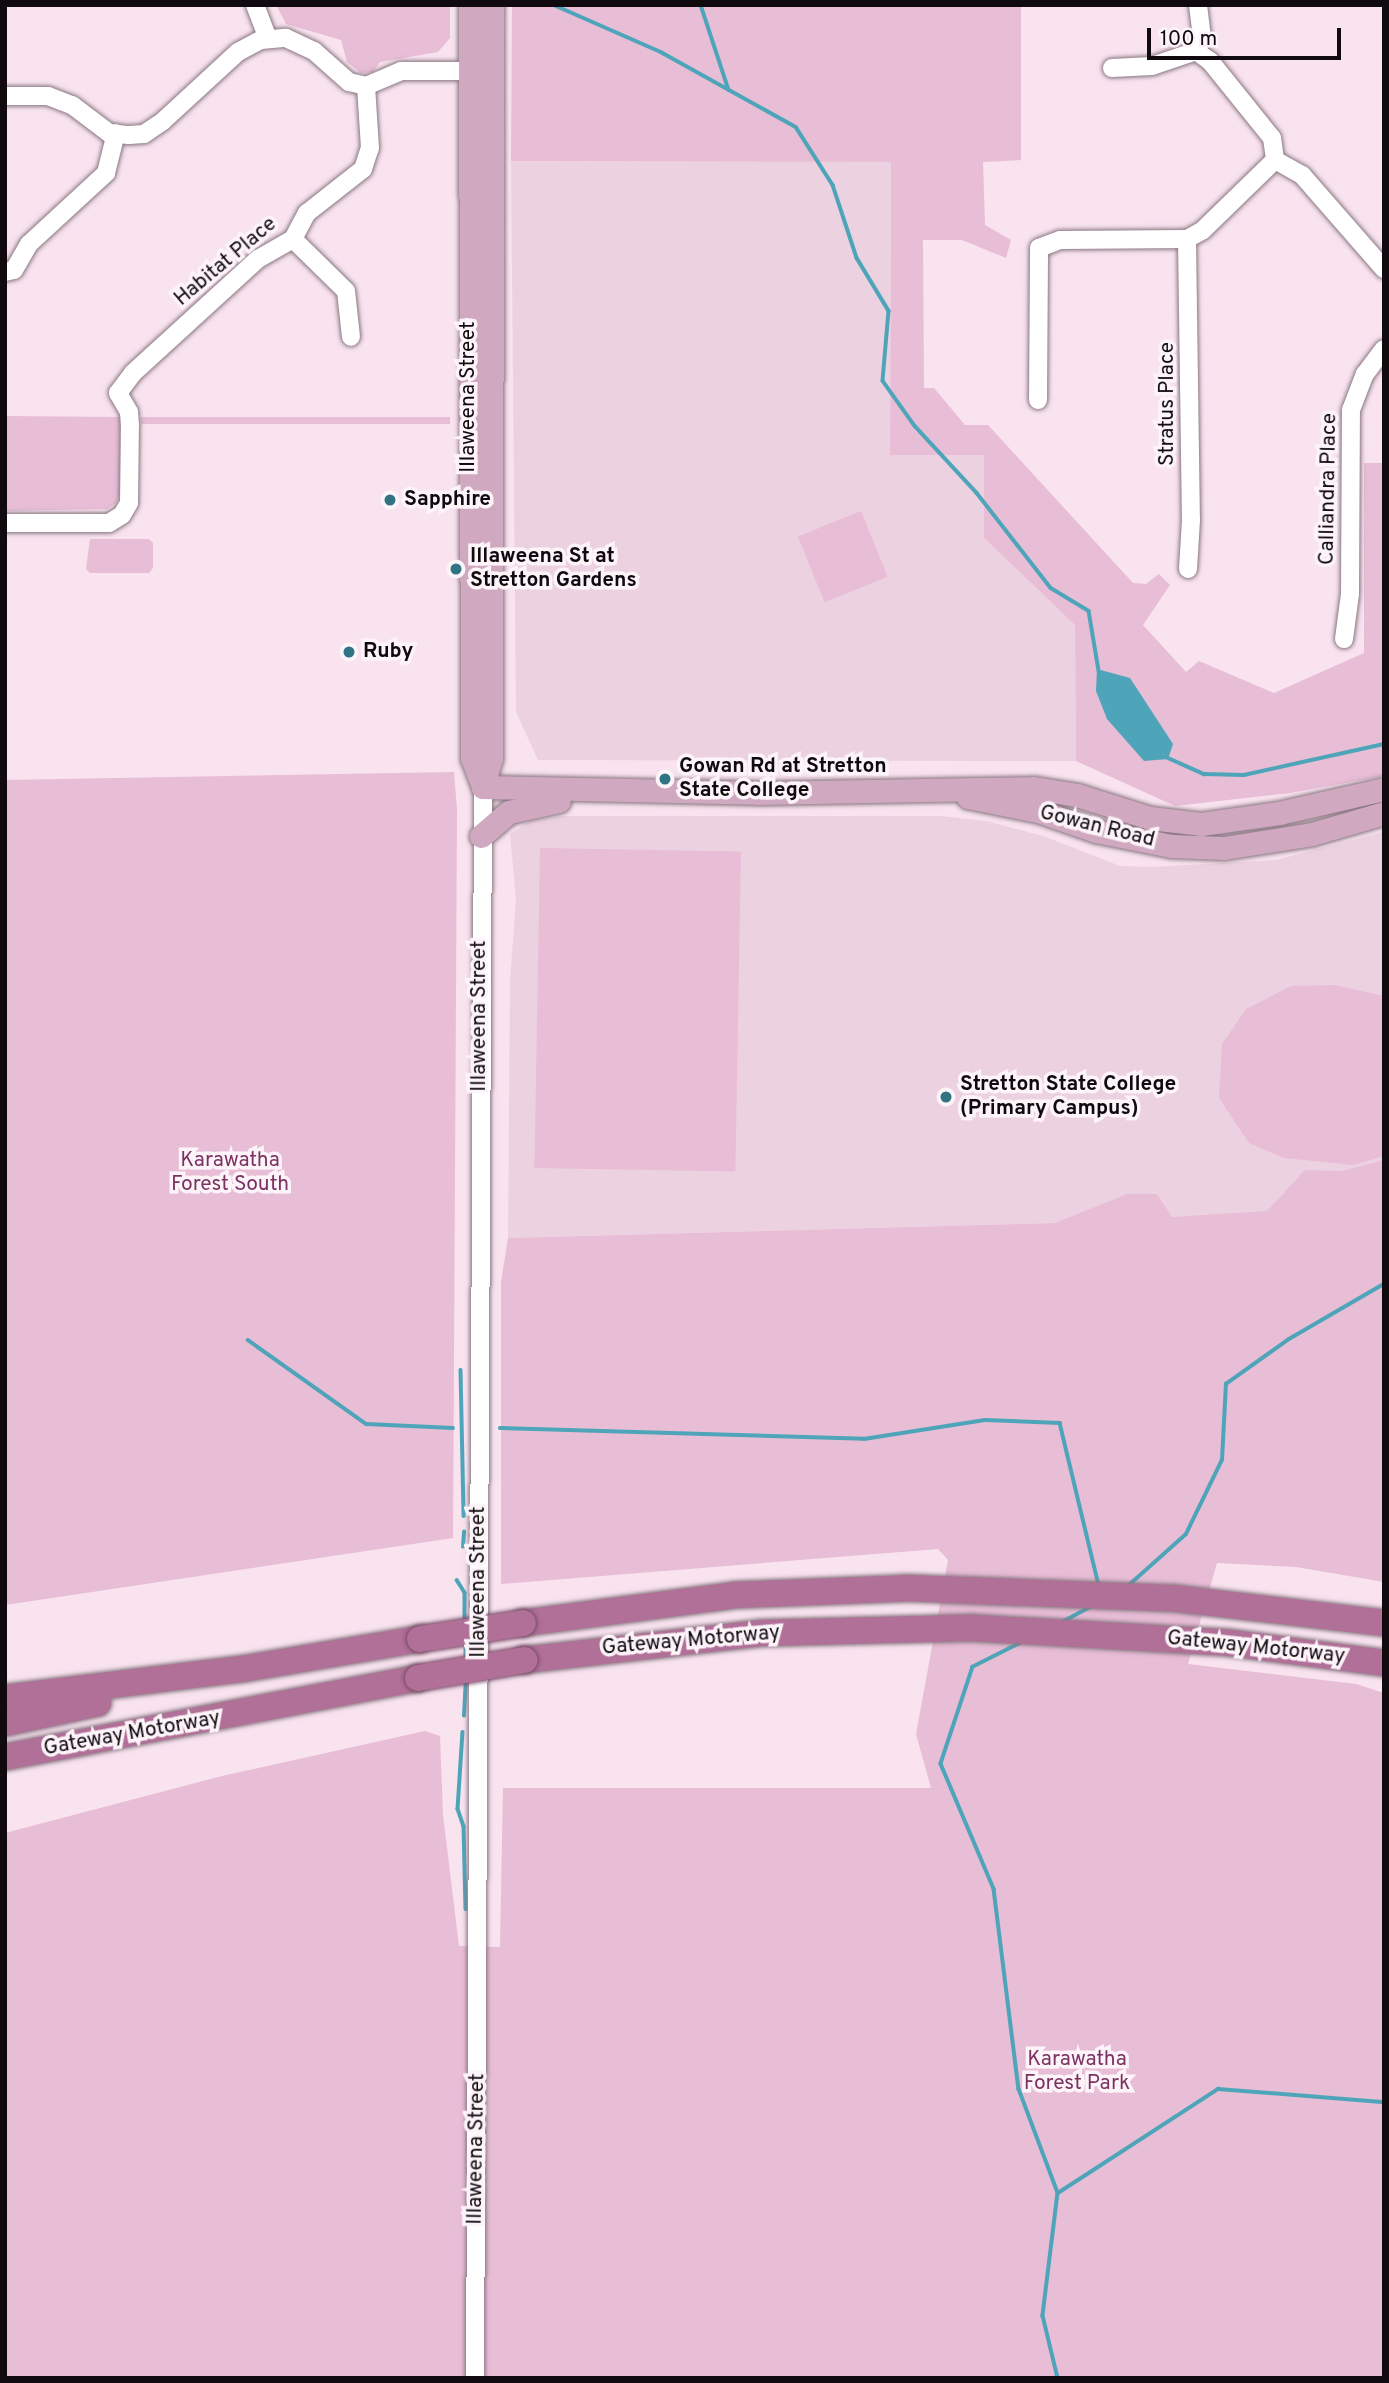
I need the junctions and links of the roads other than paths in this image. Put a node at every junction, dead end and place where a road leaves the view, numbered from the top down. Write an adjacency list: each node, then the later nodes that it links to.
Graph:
1 (255, 5): 5 (street)
2 (470, 5): 8 (main road, Illaweena Street)
3 (492, 5): 8 (main road, Illaweena Street)
4 (1198, 5): 6 (street)
5 (268, 39): 9 (street); 11 (street)
6 (1196, 51): 7 (street); 12 (street)
7 (1112, 68)
8 (480, 71): 9 (street); 13 (main road, Illaweena Street); 14 (main road, Illaweena Street)
9 (366, 86): 15 (street, Habitat Place)
10 (5, 96): 11 (street)
11 (116, 134): 18 (street)
12 (1275, 160): 16 (street); 17 (street)
13 (491, 184): 14 (main road); 22 (main road, Illaweena Street)
14 (469, 196): 22 (main road, Illaweena Street)
15 (292, 239): 19 (street); 23 (street, Habitat Place)
16 (1187, 239): 21 (street); 24 (street, Stratus Place)
17 (1383, 266)
18 (5, 272)
19 (351, 337)
20 (1384, 349): 25 (street, Calliandra Place)
21 (1038, 400)
22 (480, 435): 26 (main road, Illaweena Street)
23 (5, 523)
24 (1188, 569)
25 (1344, 639)
26 (484, 787): 28 (main road, Gowan Road); 31 (street, Illaweena Street)
27 (1384, 789): 29 (main road, Gowan Road)
28 (620, 791): 29 (main road, Gowan Road); 31 (main road)
29 (934, 791): 30 (main road, Gowan Road)
30 (1384, 813)
31 (481, 836): 40 (street, Illaweena Street)
32 (1384, 1623): 34 (highway, Gateway Motorway, bridge)
33 (1384, 1663): 37 (highway, Gateway Motorway, bridge)
34 (242, 1669): 35 (highway, Gateway Motorway); 36 (highway)
35 (5, 1698)
36 (5, 1723)
37 (85, 1745): 38 (highway, Gateway Motorway); 39 (highway)
38 (5, 1757)
39 (5, 1768)
40 (475, 2378)

